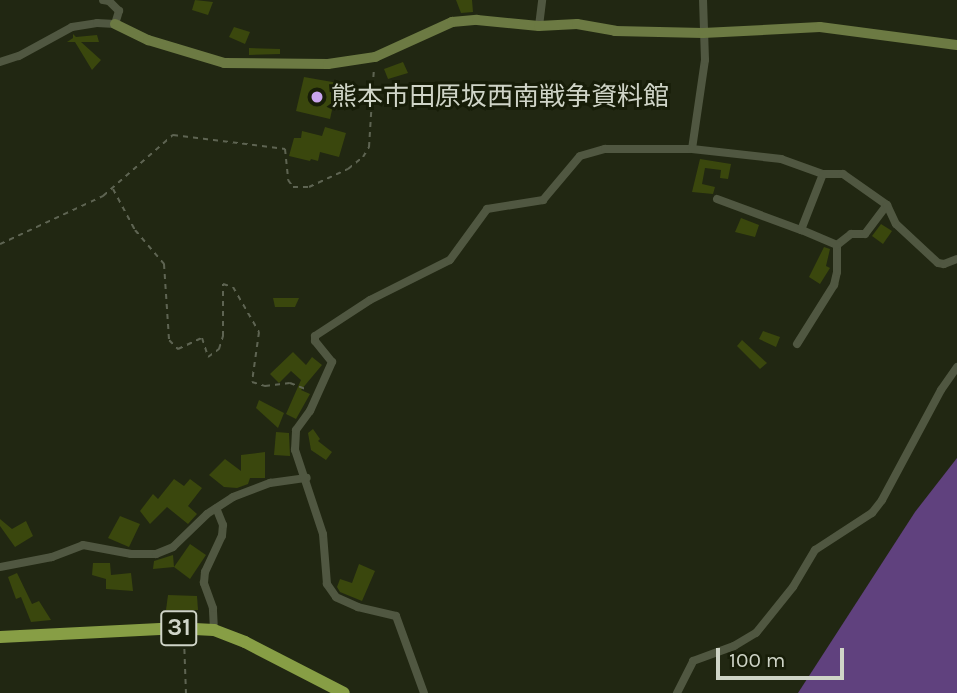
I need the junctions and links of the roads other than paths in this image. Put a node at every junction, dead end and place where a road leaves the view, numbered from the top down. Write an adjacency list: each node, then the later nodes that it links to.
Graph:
1 (103, 0): 4 (street)
2 (542, 0): 5 (street)
3 (703, 0): 6 (street)
4 (115, 24): 5 (street); 8 (street)
5 (539, 26): 6 (street)
6 (703, 33): 7 (street); 9 (street)
7 (957, 45)
8 (0, 62)
9 (692, 149): 10 (street); 18 (street)
10 (823, 174): 12 (street); 13 (street)
11 (717, 199): 13 (street)
12 (887, 205): 14 (street); 15 (street)
13 (801, 230): 14 (street)
14 (836, 245): 16 (street)
15 (957, 259)
16 (797, 344)
17 (957, 368): 25 (street)
18 (307, 478): 19 (street); 24 (street)
19 (216, 508): 20 (street); 21 (street)
20 (0, 567)
21 (214, 630): 22 (main road, 31); 23 (main road, 31)
22 (0, 637)
23 (344, 693)
24 (424, 693)
25 (677, 693)

